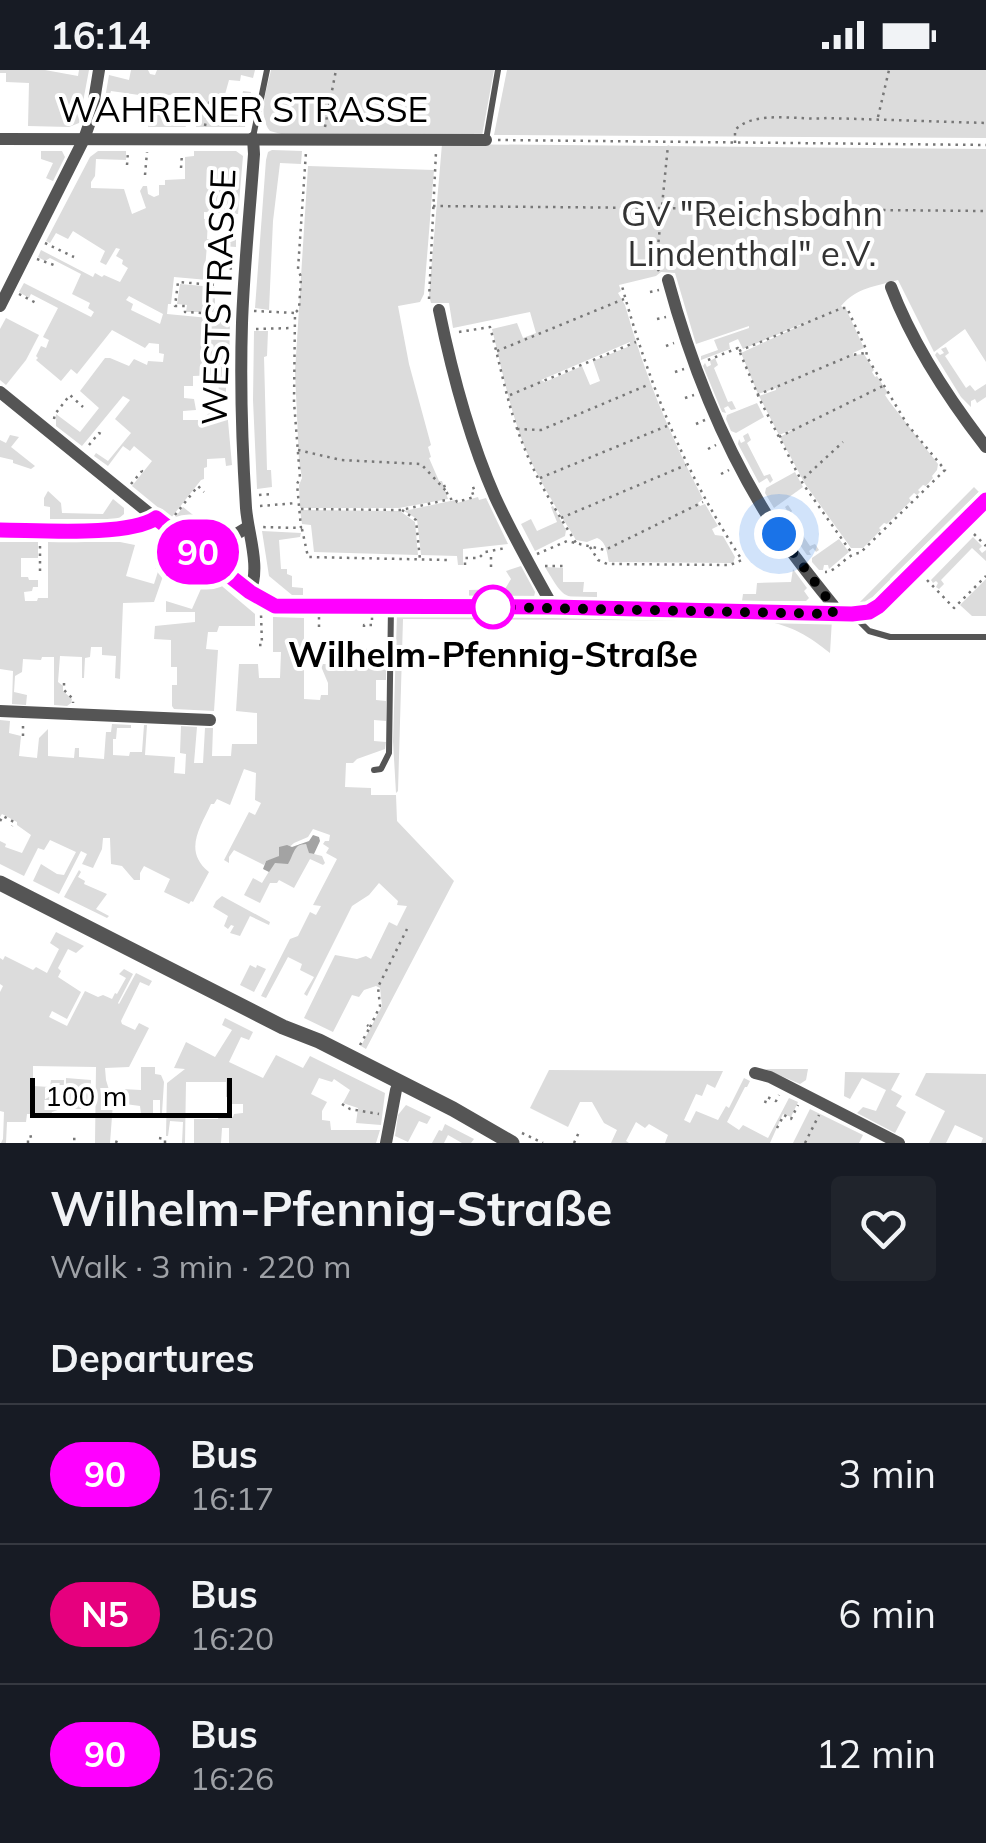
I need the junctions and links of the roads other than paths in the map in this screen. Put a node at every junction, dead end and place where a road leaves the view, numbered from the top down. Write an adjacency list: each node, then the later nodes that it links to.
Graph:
1 (99, 70): 6 (street)
2 (268, 70): 5 (lane, WESTSTRASSE)
3 (498, 70): 7 (lane)
4 (0, 138): 6 (street, WAHRENER STRASSE)
5 (253, 138): 6 (street, WAHRENER STRASSE); 7 (street, WAHRENER STRASSE); 16 (street, WESTSTRASSE)
6 (84, 139): 10 (street)
7 (486, 140)
8 (664, 284): 22 (street)
9 (891, 287): 13 (street)
10 (0, 306)
11 (439, 310): 21 (street)
12 (0, 392): 15 (street)
13 (986, 447)
14 (986, 500): 23 (street)
15 (163, 520): 17 (street); 18 (street)
16 (248, 527): 18 (street); 19 (street, WESTSTRASSE)
17 (0, 530)
18 (192, 548): 19 (street)
19 (250, 592): 20 (street)
20 (391, 606): 21 (street); 27 (lane)
21 (553, 607): 22 (street)
22 (833, 614): 23 (street)
23 (852, 614): 24 (lane)
24 (986, 637)
25 (0, 711): 26 (street)
26 (210, 720)
27 (374, 770)
28 (0, 884): 30 (street)
29 (755, 1073): 33 (street)
30 (399, 1082): 31 (street); 32 (street)
31 (386, 1143)
32 (512, 1143)
33 (899, 1143)

